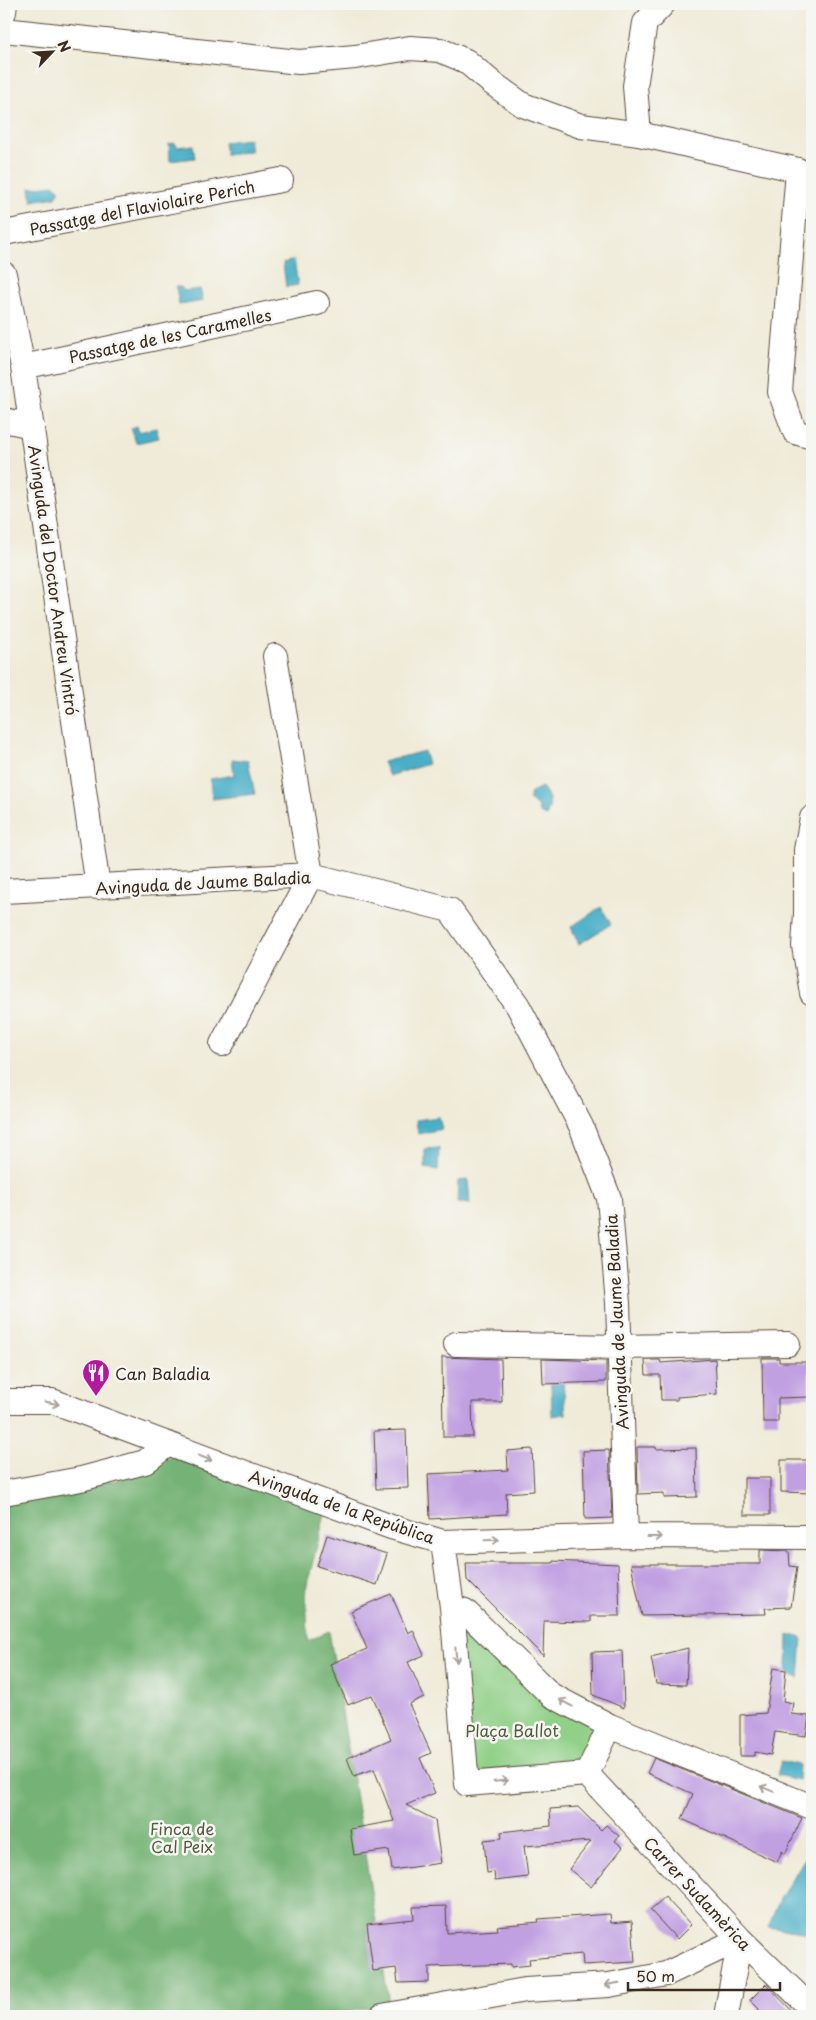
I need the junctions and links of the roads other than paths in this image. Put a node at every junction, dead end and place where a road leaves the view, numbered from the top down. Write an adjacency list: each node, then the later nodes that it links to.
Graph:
1 (5, 4): 3 (street)
2 (663, 4): 5 (street)
3 (4, 12)
4 (4, 30): 5 (street)
5 (639, 134): 6 (street)
6 (805, 171): 14 (street)
7 (281, 180): 8 (street, Passatge del Flaviolaire Perich)
8 (4, 234)
9 (4, 274): 11 (street, Avinguda del Doctor Andreu Vintró)
10 (316, 303): 11 (street, Passatge de les Caramelles)
11 (23, 367): 13 (street, Avinguda del Doctor Andreu Vintró)
12 (4, 420): 13 (street)
13 (32, 426): 18 (street, Avinguda del Doctor Andreu Vintró)
14 (812, 437)
15 (276, 656): 17 (street)
16 (812, 818): 20 (street)
17 (311, 875): 18 (street, Avinguda de Jaume Baladia); 22 (street); 25 (street, Avinguda de Jaume Baladia)
18 (98, 887): 19 (street, Avinguda de Jaume Baladia)
19 (4, 891)
20 (809, 911): 21 (street)
21 (812, 993)
22 (222, 1044)
23 (456, 1344): 25 (street)
24 (788, 1344): 25 (street)
25 (619, 1347): 29 (street, Avinguda de Jaume Baladia)
26 (4, 1401): 27 (street, Avinguda de la República, one-way to 27)
27 (168, 1444): 28 (street); 31 (street, Avinguda de la República, one-way to 31)
28 (4, 1493)
29 (626, 1536): 30 (street, Avinguda de la República, one-way to 30); 31 (street, Avinguda de la República, one-way to 29)
30 (812, 1538)
31 (443, 1542): 32 (street)
32 (452, 1607): 33 (street, one-way to 32); 34 (street, one-way to 34)
33 (610, 1726): 34 (street); 35 (street, one-way to 33)
34 (587, 1774): 36 (street, Carrer Sudamèrica)
35 (812, 1807)
36 (740, 1939): 37 (street, Carrer Sudamèrica); 38 (street, one-way to 38); 40 (street)
37 (812, 2010)
38 (417, 2013): 39 (street)
39 (382, 2016)
40 (726, 2016)

